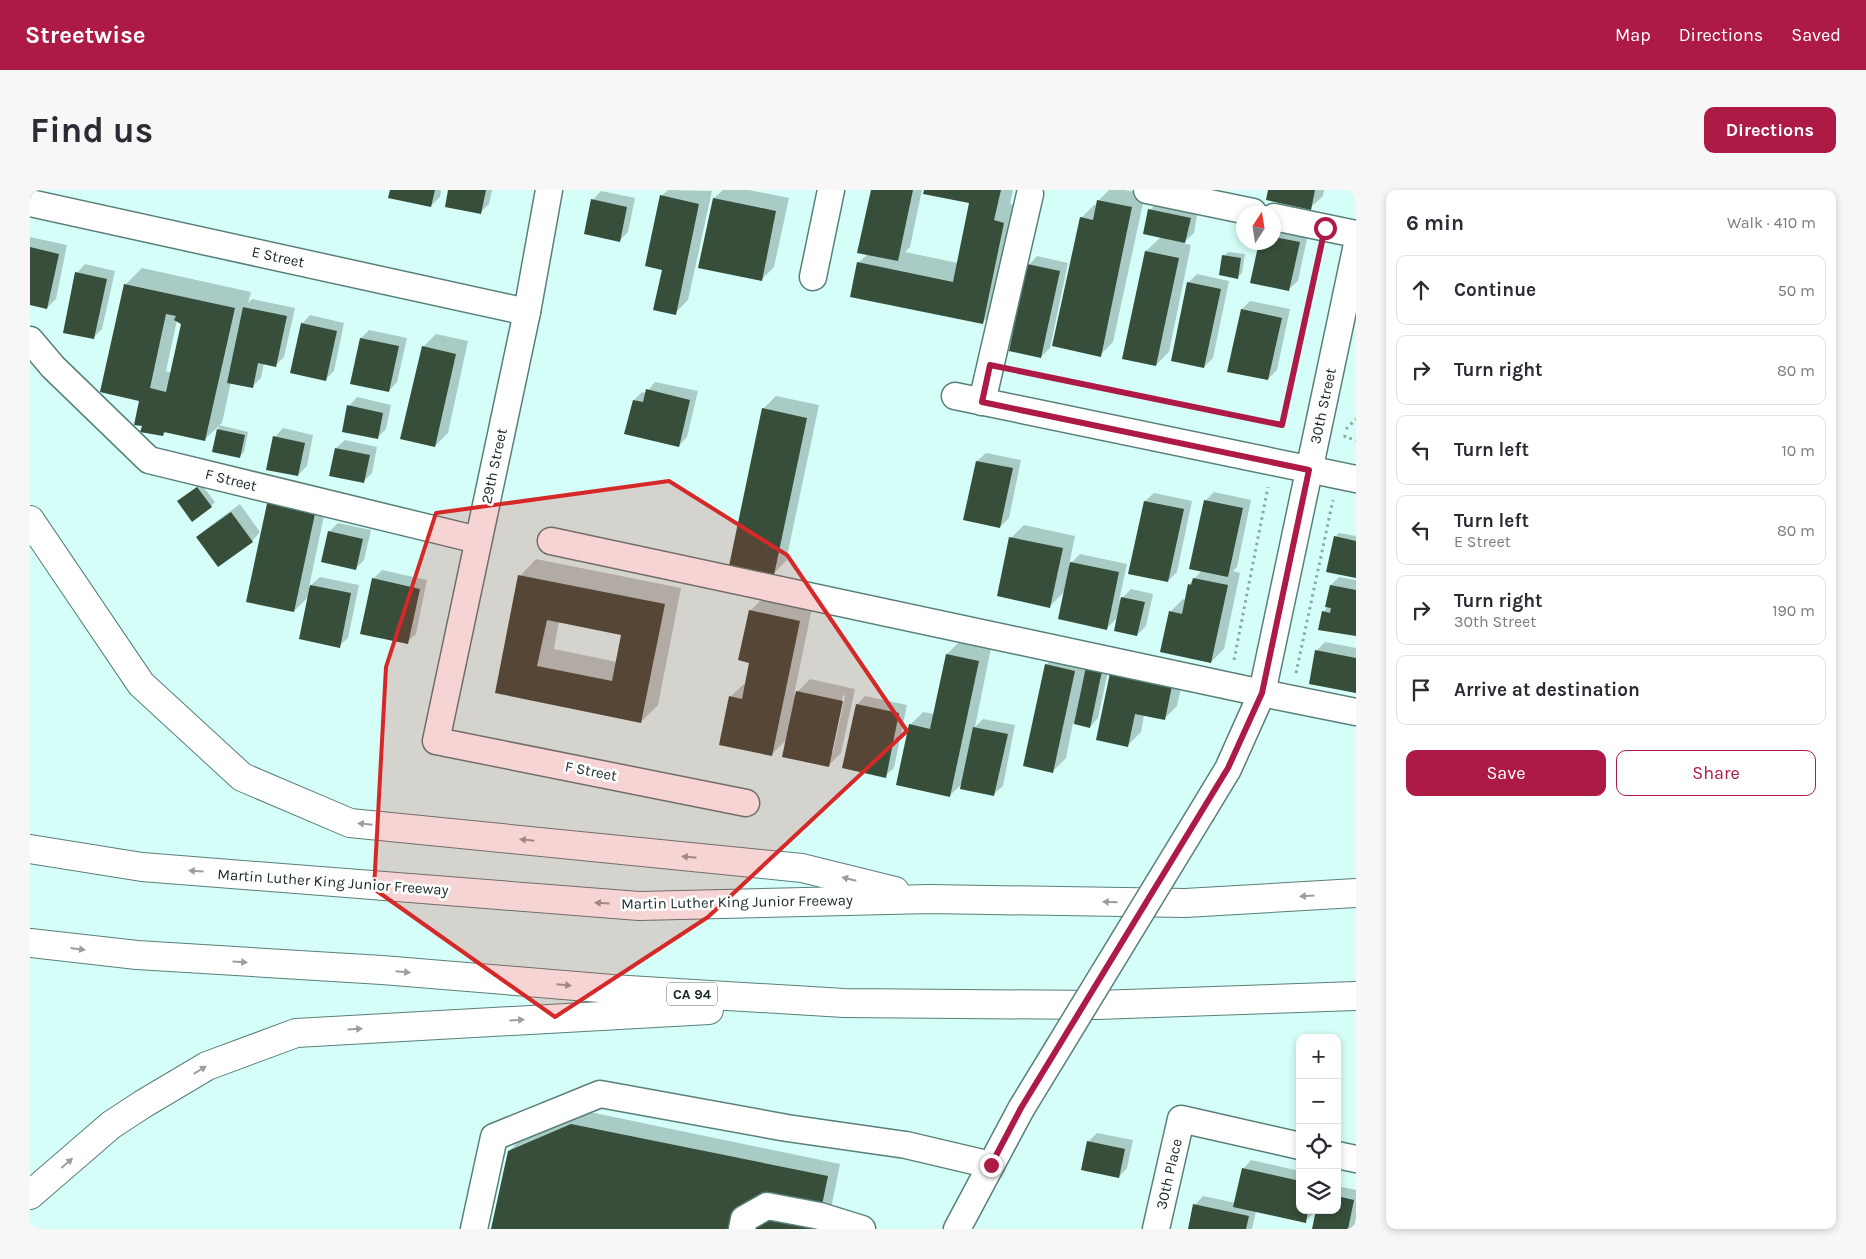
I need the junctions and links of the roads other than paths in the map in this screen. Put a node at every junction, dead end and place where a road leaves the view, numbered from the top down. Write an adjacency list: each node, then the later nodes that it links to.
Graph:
1 (549, 190): 11 (street, 29th Street)
2 (831, 190): 10 (street)
3 (1148, 190): 6 (street)
4 (1030, 194): 14 (street)
5 (30, 203): 11 (street, E Street)
6 (1236, 208)
7 (1281, 219): 8 (street)
8 (1356, 234)
9 (1356, 249): 15 (street, 30th Street)
10 (813, 278)
11 (527, 312): 18 (street, 29th Street)
12 (30, 340): 18 (street, F Street)
13 (955, 396): 14 (street)
14 (982, 402): 15 (street)
15 (1309, 470): 16 (street); 20 (street, 30th Street)
16 (1356, 479)
17 (30, 520): 26 (highway, one-way to 17)
18 (478, 540): 22 (street, 29th Street)
19 (551, 541): 20 (street)
20 (1262, 693): 21 (street); 33 (street, 30th Street, bridge)
21 (1356, 712)
22 (436, 740): 23 (street, F Street)
23 (746, 802)
24 (30, 849): 26 (highway, Martin Luther King Junior Freeway, one-way to 24)
25 (1356, 893): 26 (highway, Martin Luther King Junior Freeway, one-way to 26)
26 (930, 899)
27 (30, 943): 29 (highway, CA 94, one-way to 29)
28 (1356, 996): 29 (highway, CA 94)
29 (844, 1003): 34 (highway, one-way to 29)
30 (1296, 1145): 39 (street, 30th Place)
31 (1341, 1155): 32 (street)
32 (1356, 1159)
33 (991, 1165): 35 (street); 38 (street, 30th Street)
34 (30, 1195)
35 (474, 1229)
36 (742, 1229): 37 (street)
37 (862, 1229)
38 (957, 1229)
39 (1156, 1229)

